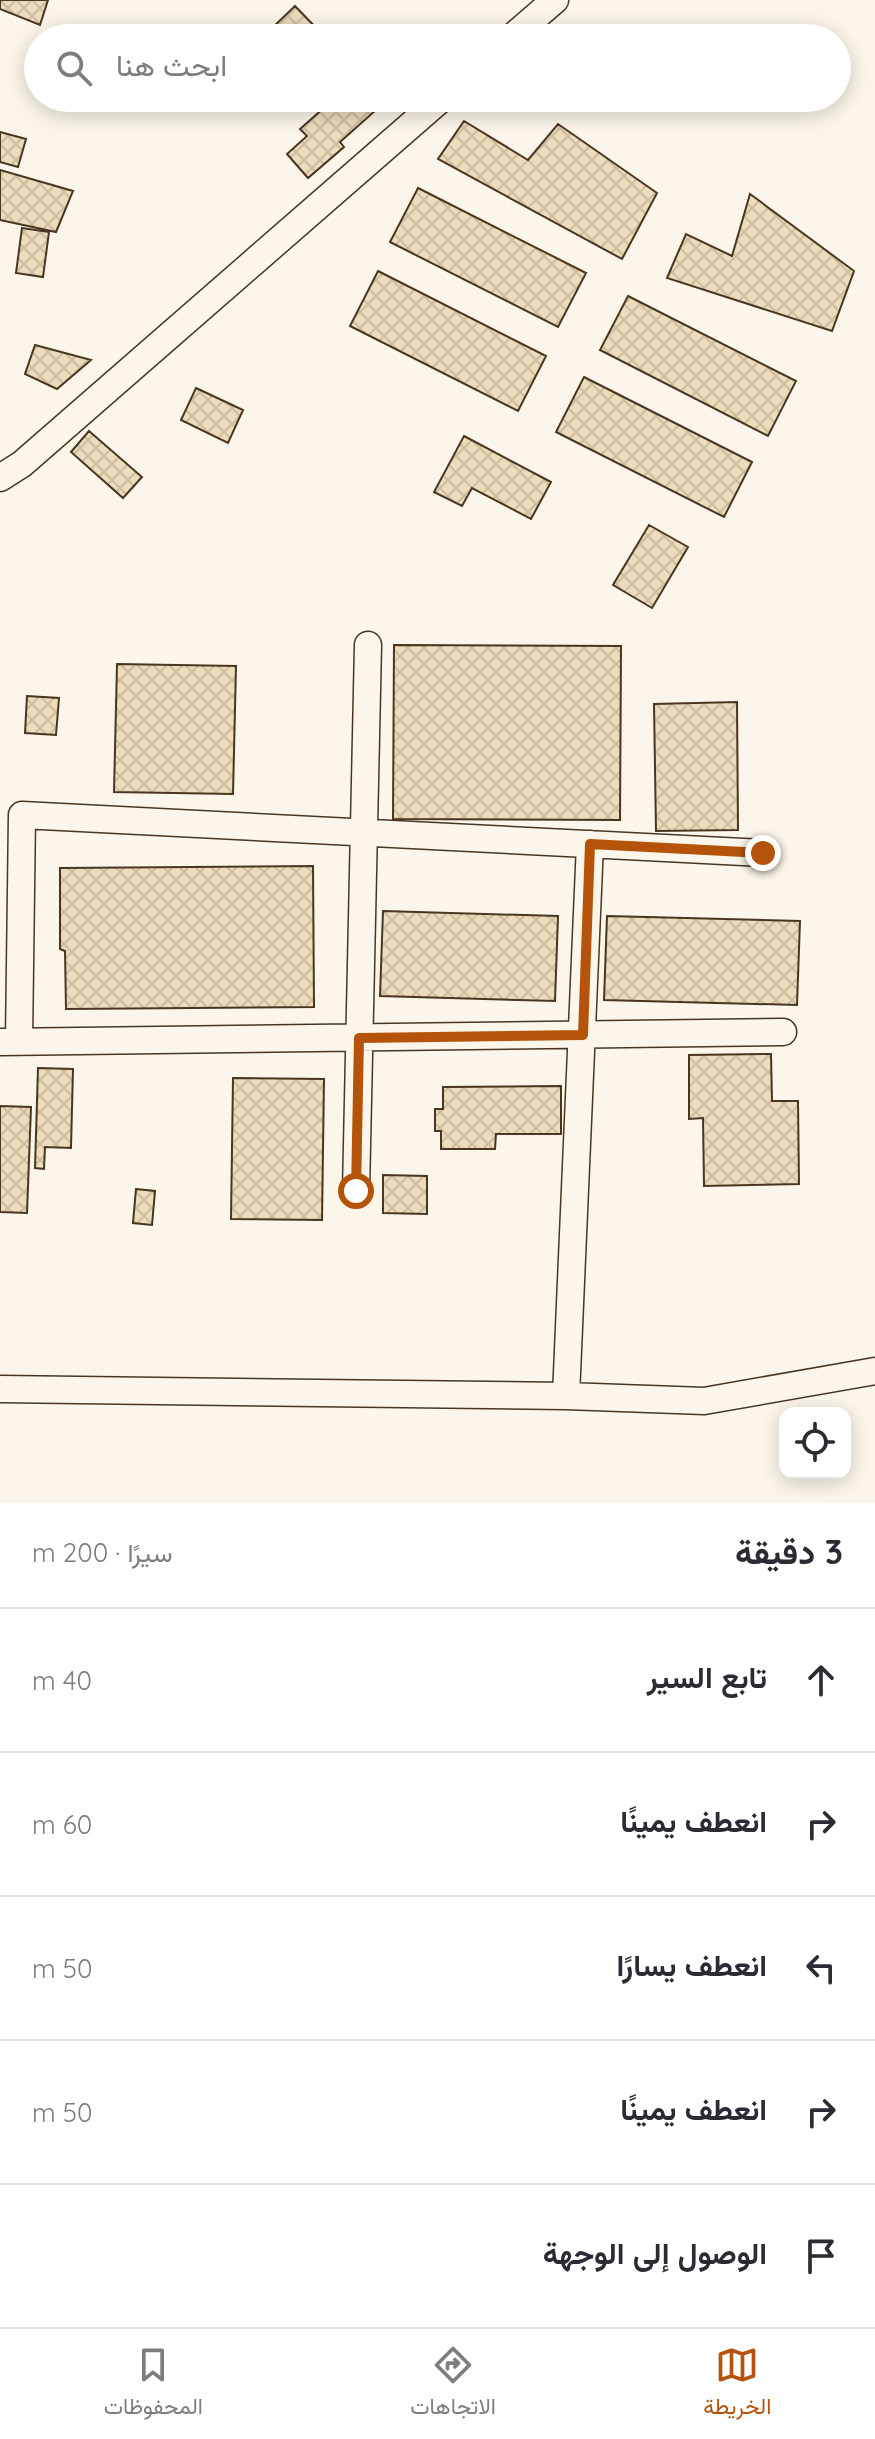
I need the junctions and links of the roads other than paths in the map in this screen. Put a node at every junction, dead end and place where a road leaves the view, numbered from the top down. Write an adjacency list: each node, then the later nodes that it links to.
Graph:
1 (555, 0): 2 (street)
2 (527, 24)
3 (426, 112): 4 (street)
4 (0, 478)
5 (368, 645): 6 (street)
6 (364, 832): 7 (street); 11 (street); 12 (street)
7 (590, 844): 8 (street); 10 (street)
8 (763, 853)
9 (783, 1032): 10 (street)
10 (583, 1035): 11 (street); 16 (street)
11 (359, 1038): 12 (street); 13 (street)
12 (9, 1042)
13 (356, 1191)
14 (875, 1371): 16 (street)
15 (0, 1389): 16 (street)
16 (566, 1396)

